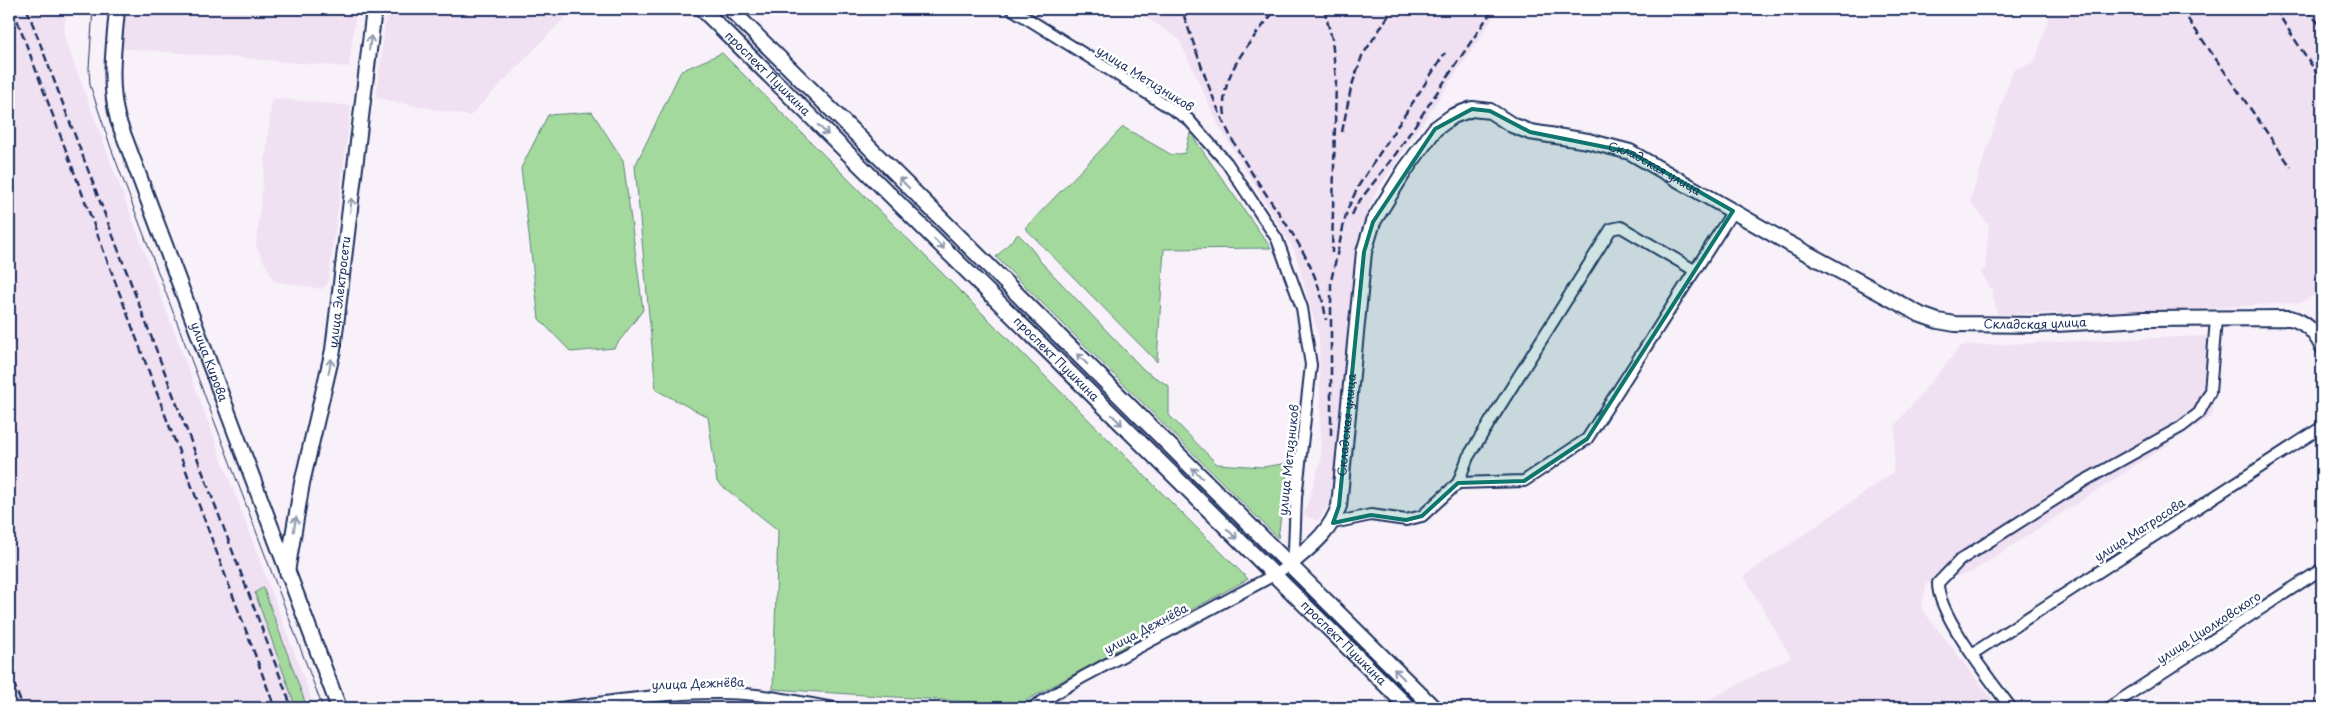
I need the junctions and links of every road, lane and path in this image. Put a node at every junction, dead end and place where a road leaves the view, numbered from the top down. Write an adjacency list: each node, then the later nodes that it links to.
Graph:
1 (117, 9): 17 (main road, улица Кирова)
2 (374, 9): 17 (main road, улица Электросети, one-way to 2)
3 (702, 9): 7 (main road, проспект Пушкина)
4 (730, 9): 6 (main road, проспект Пушкина)
5 (1012, 9): 15 (street, улица Метизников)
6 (750, 28): 7 (main road); 15 (main road, проспект Пушкина, one-way to 6)
7 (735, 42): 18 (main road, проспект Пушкина, one-way to 18)
8 (1733, 210): 9 (street); 10 (main road, Складская улица); 14 (main road, Складская улица)
9 (1694, 270): 13 (street); 13 (street)
10 (2216, 319): 11 (main road, Складская улица); 19 (street)
11 (2322, 343)
12 (2322, 427): 19 (street, улица Матросова)
13 (1458, 483): 14 (street)
14 (1333, 522): 15 (main road, Складская улица)
15 (1289, 565): 18 (street, улица Дежнёва); 25 (main road, проспект Пушкина, one-way to 15)
16 (2322, 570): 27 (street, улица Циолковского)
17 (287, 572): 20 (main road, улица Кирова)
18 (1274, 576): 23 (street, улица Дежнёва); 24 (main road, проспект Пушкина)
19 (1972, 654): 26 (street)
20 (339, 708)
21 (560, 708): 22 (street, улица Дежнёва)
22 (836, 708)
23 (1031, 708)
24 (1409, 708)
25 (1434, 708)
26 (2011, 708)
27 (2108, 708)

